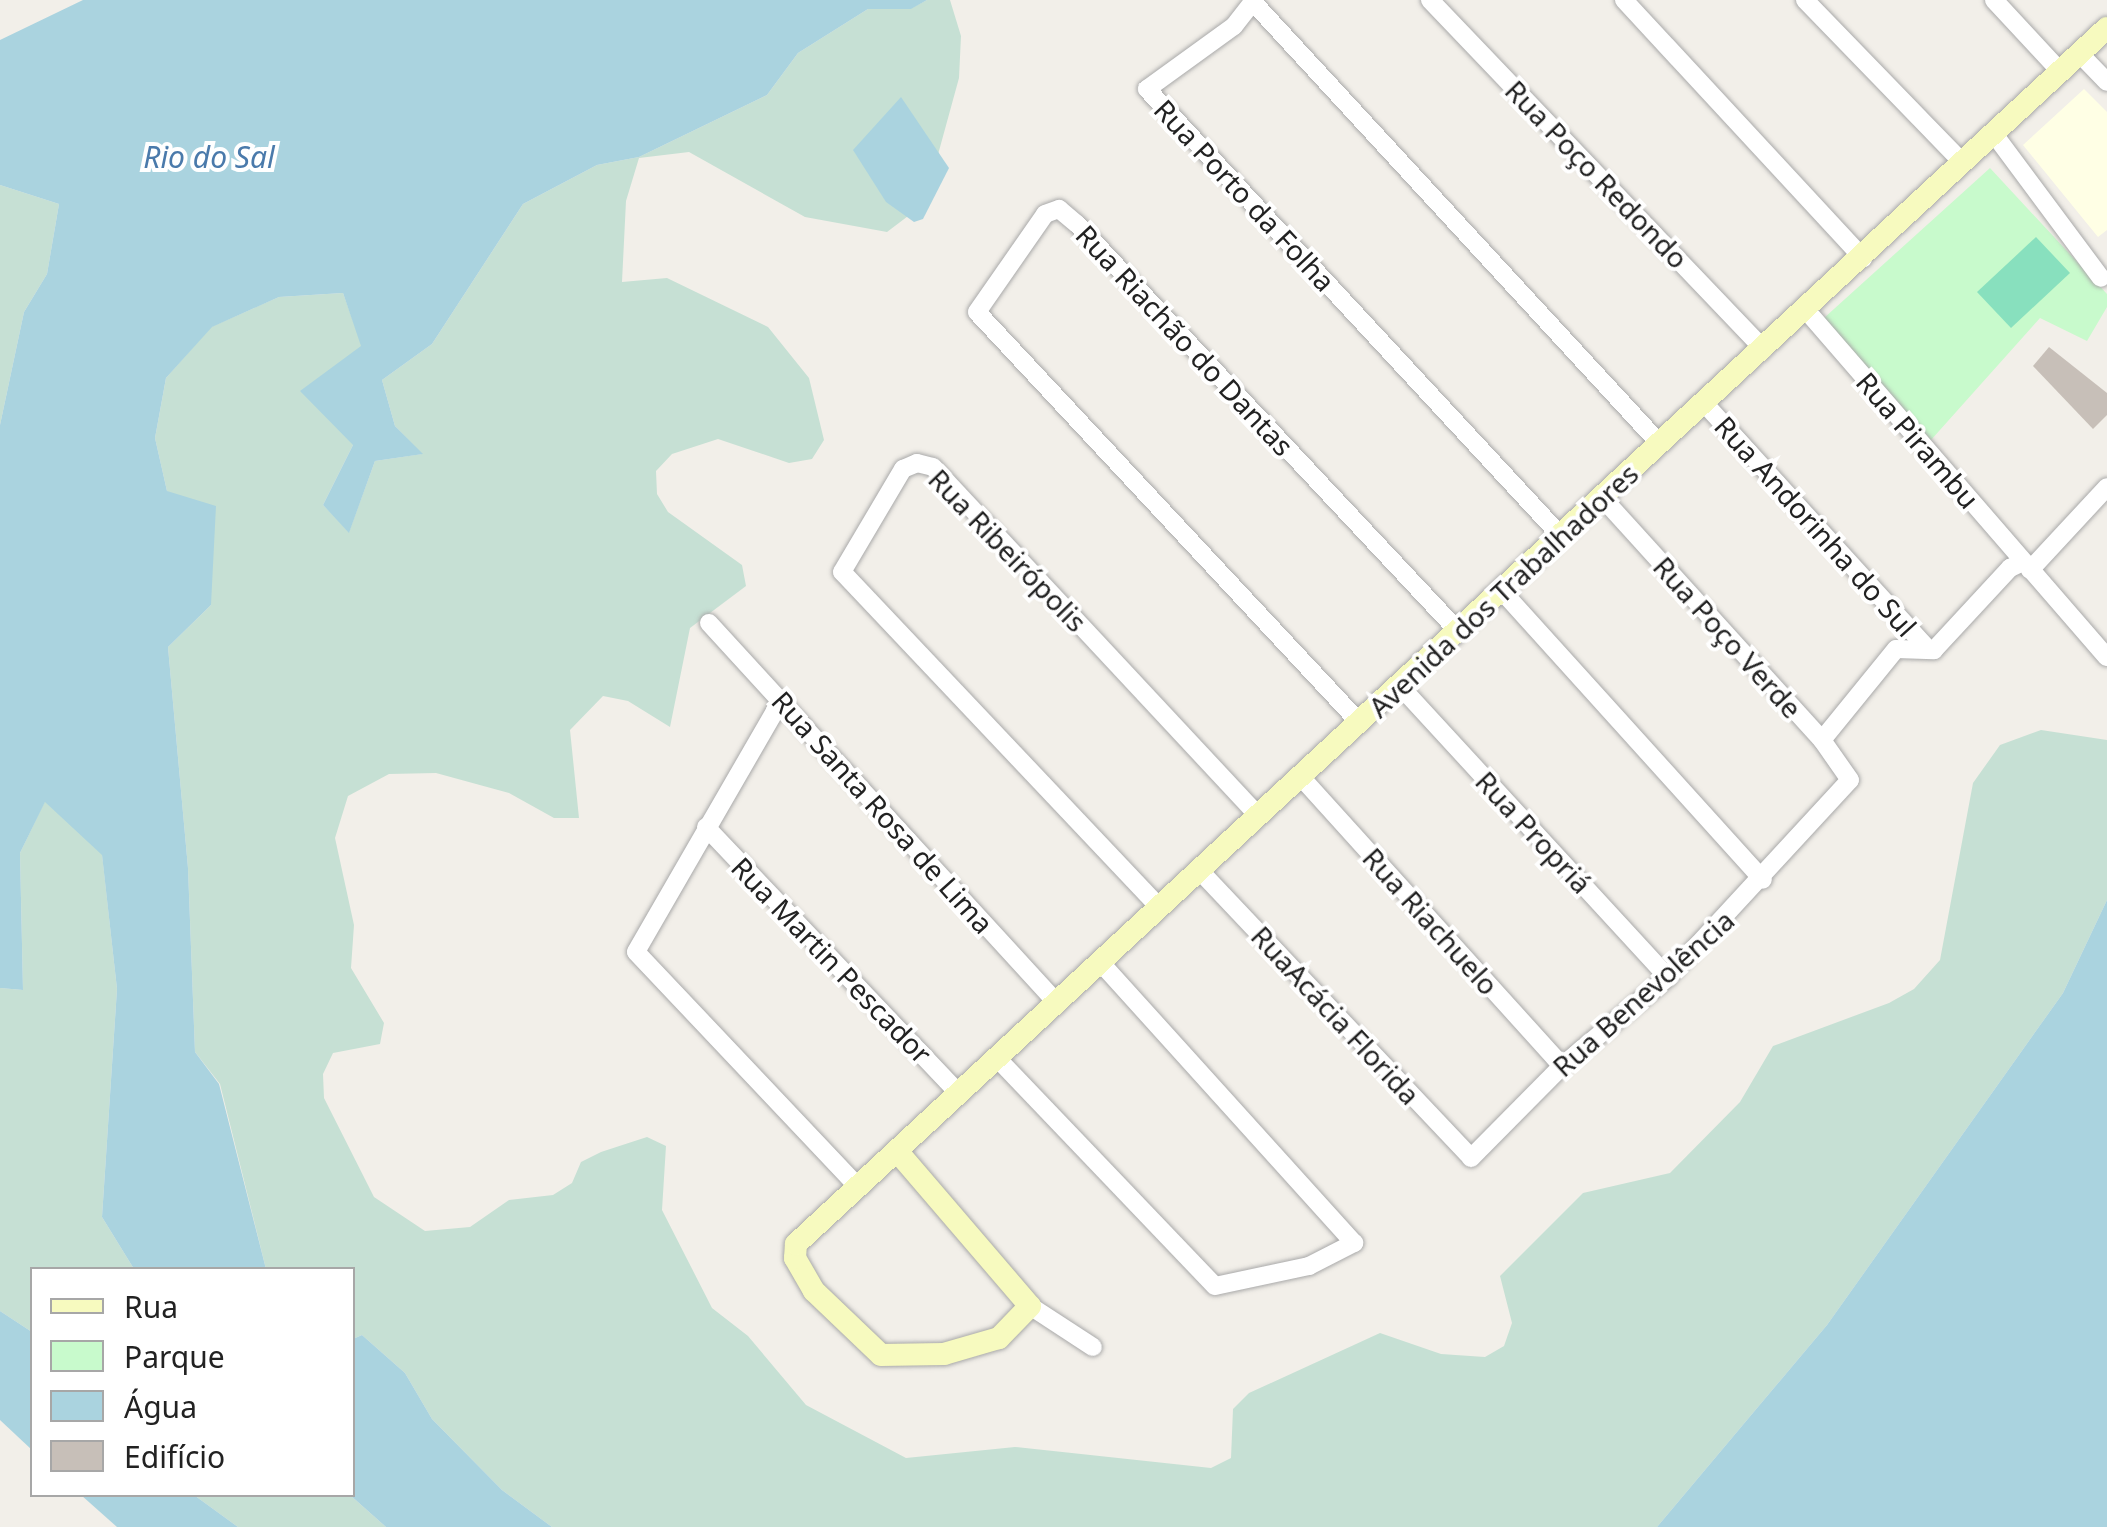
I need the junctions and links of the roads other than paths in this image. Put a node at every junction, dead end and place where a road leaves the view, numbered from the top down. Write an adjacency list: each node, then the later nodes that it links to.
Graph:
1 (1430, 0): 14 (street, Rua Poço Redondo)
2 (1624, 0): 11 (street)
3 (1805, 0): 10 (street)
4 (1994, 0): 7 (street)
5 (2107, 28): 6 (street, Avenida dos Trabalhadores)
6 (2079, 53): 7 (street, Avenida dos Trabalhadores); 8 (street)
7 (2061, 72): 9 (street, Avenida dos Trabalhadores)
8 (2107, 82)
9 (1994, 134): 10 (street, Avenida dos Trabalhadores); 12 (street)
10 (1962, 162): 11 (street, Avenida dos Trabalhadores)
11 (1862, 258): 13 (street, Avenida dos Trabalhadores)
12 (2101, 278)
13 (1806, 310): 14 (street, Avenida dos Trabalhadores); 20 (street, Rua Pirambu)
14 (1764, 349): 15 (street, Avenida dos Trabalhadores)
15 (1705, 404): 16 (street, Avenida dos Trabalhadores); 24 (street, Rua Andorinha do Sul)
16 (1660, 444): 18 (street, Avenida dos Trabalhadores); 19 (street, Rua Porto da Folha)
17 (2107, 487): 20 (street)
18 (1602, 497): 19 (street, Avenida dos Trabalhadores); 29 (street, Rua Poço Verde)
19 (1560, 535): 21 (street, Avenida dos Trabalhadores)
20 (2027, 566): 24 (street); 25 (street, Rua Pirambu)
21 (1502, 592): 23 (street, Avenida dos Trabalhadores); 35 (street)
22 (709, 623): 27 (street, Rua Santa Rosa de Lima)
23 (1458, 631): 26 (street, Avenida dos Trabalhadores); 28 (street, Rua Riachão do Dantas)
24 (1927, 648): 29 (street)
25 (2107, 657)
26 (1400, 686): 28 (street, Avenida dos Trabalhadores); 38 (street, Rua Propriá)
27 (786, 707): 33 (street); 39 (street, Rua Santa Rosa de Lima)
28 (1360, 722): 30 (street, Avenida dos Trabalhadores)
29 (1822, 740): 31 (street, Rua Poço Verde)
30 (1300, 777): 32 (street, Avenida dos Trabalhadores); 41 (street, Rua Riachuelo)
31 (1850, 780): 35 (street, Rua Benevolência)
32 (1258, 816): 34 (street, Avenida dos Trabalhadores); 36 (street, Rua Ribeirópolis)
33 (706, 827): 42 (street, Rua Martin Pescador); 45 (street)
34 (1201, 872): 36 (street, Avenida dos Trabalhadores); 44 (street, RuaAcácia Florida)
35 (1763, 880): 38 (street, Rua Benevolência)
36 (1159, 907): 37 (street, Avenida dos Trabalhadores)
37 (1099, 962): 39 (street, Avenida dos Trabalhadores); 40 (street)
38 (1668, 977): 41 (street, Rua Benevolência)
39 (1056, 1002): 40 (street, Avenida dos Trabalhadores)
40 (997, 1058): 42 (street, Avenida dos Trabalhadores)
41 (1562, 1066): 44 (street, Rua Benevolência)
42 (958, 1093): 43 (street, Avenida dos Trabalhadores)
43 (898, 1151): 45 (street, Avenida dos Trabalhadores); 46 (street)
44 (1471, 1158)
45 (857, 1186): 46 (street, Avenida dos Trabalhadores)
46 (1030, 1306): 47 (street)
47 (1093, 1347)

